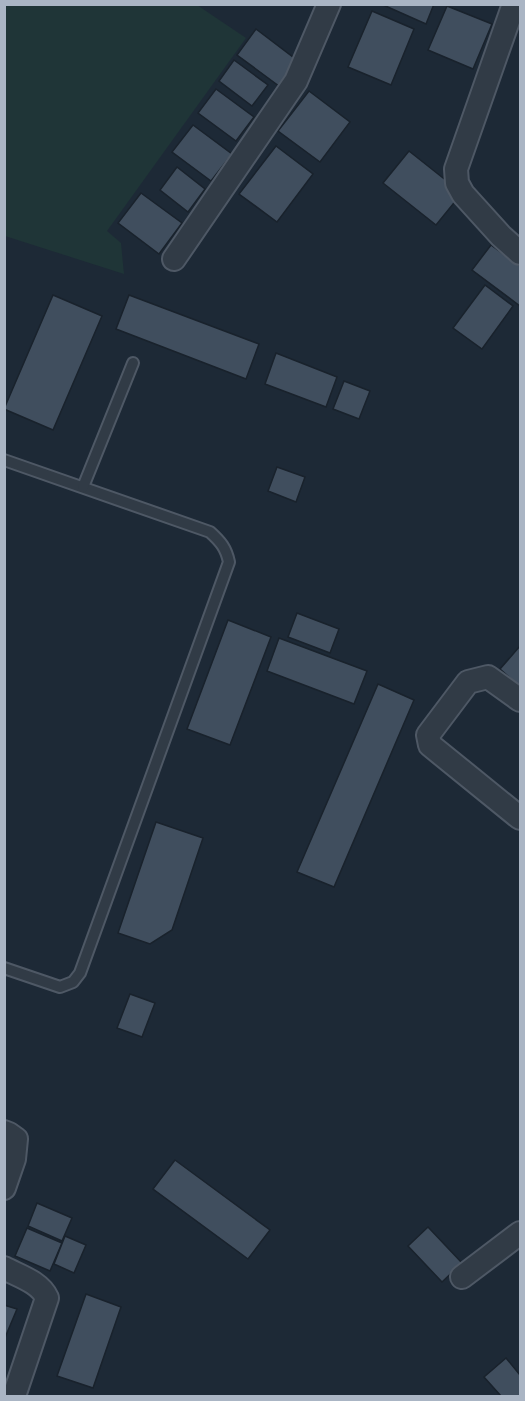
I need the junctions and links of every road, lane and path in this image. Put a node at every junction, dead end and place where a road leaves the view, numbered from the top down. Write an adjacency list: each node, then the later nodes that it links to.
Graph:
1 (329, 4): 4 (street)
2 (514, 4): 3 (street)
3 (520, 253)
4 (174, 259)
5 (133, 363): 7 (lane)
6 (4, 460): 7 (lane)
7 (83, 487): 10 (lane)
8 (520, 700): 9 (street)
9 (520, 818)
10 (4, 968)
11 (4, 1132): 12 (street)
12 (4, 1188)
13 (520, 1233): 15 (street)
14 (4, 1268): 16 (street)
15 (462, 1277)
16 (14, 1396)

